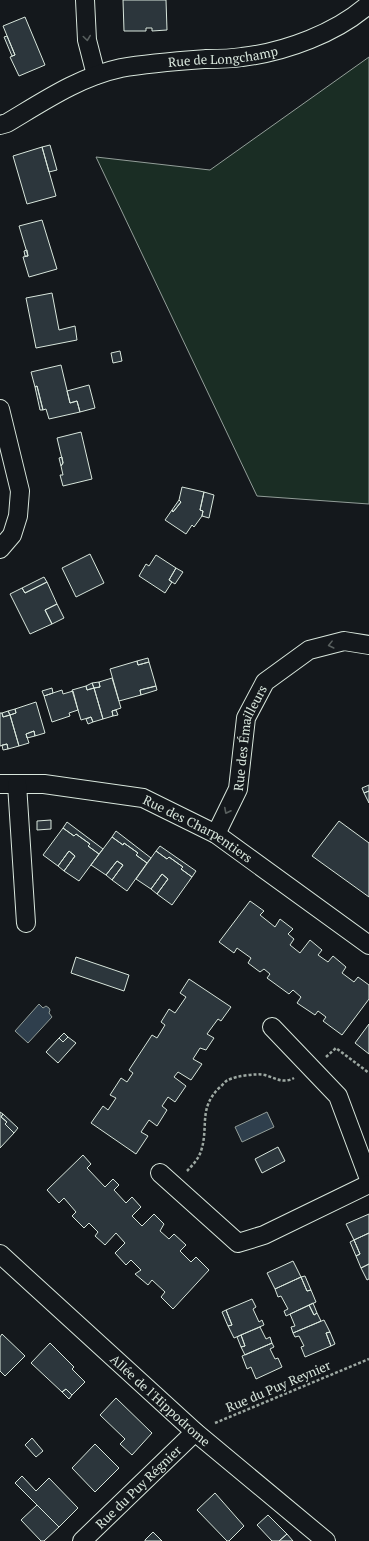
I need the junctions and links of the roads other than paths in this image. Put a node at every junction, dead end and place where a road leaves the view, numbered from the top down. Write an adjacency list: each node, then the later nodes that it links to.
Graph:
1 (85, 0): 3 (street, one-way to 3)
2 (369, 4): 3 (street, Rue de Longchamp)
3 (96, 75): 4 (street, Rue de Longchamp)
4 (0, 125)
5 (0, 409): 6 (street)
6 (0, 549)
7 (369, 645): 9 (street, Rue des Émailleurs, one-way to 9)
8 (8, 784): 9 (street, Rue des Charpentiers); 10 (street)
9 (216, 834): 11 (street, Rue des Charpentiers)
10 (26, 922)
11 (369, 945)
12 (272, 1027): 14 (street)
13 (160, 1173): 15 (street)
14 (369, 1179)
15 (369, 1184)
16 (0, 1254): 17 (street, Allée de l'Hippodrome)
17 (194, 1432): 18 (street, Rue du Puy Régnier); 19 (street, Allée de l'Hippodrome)
18 (82, 1541)
19 (326, 1541)

